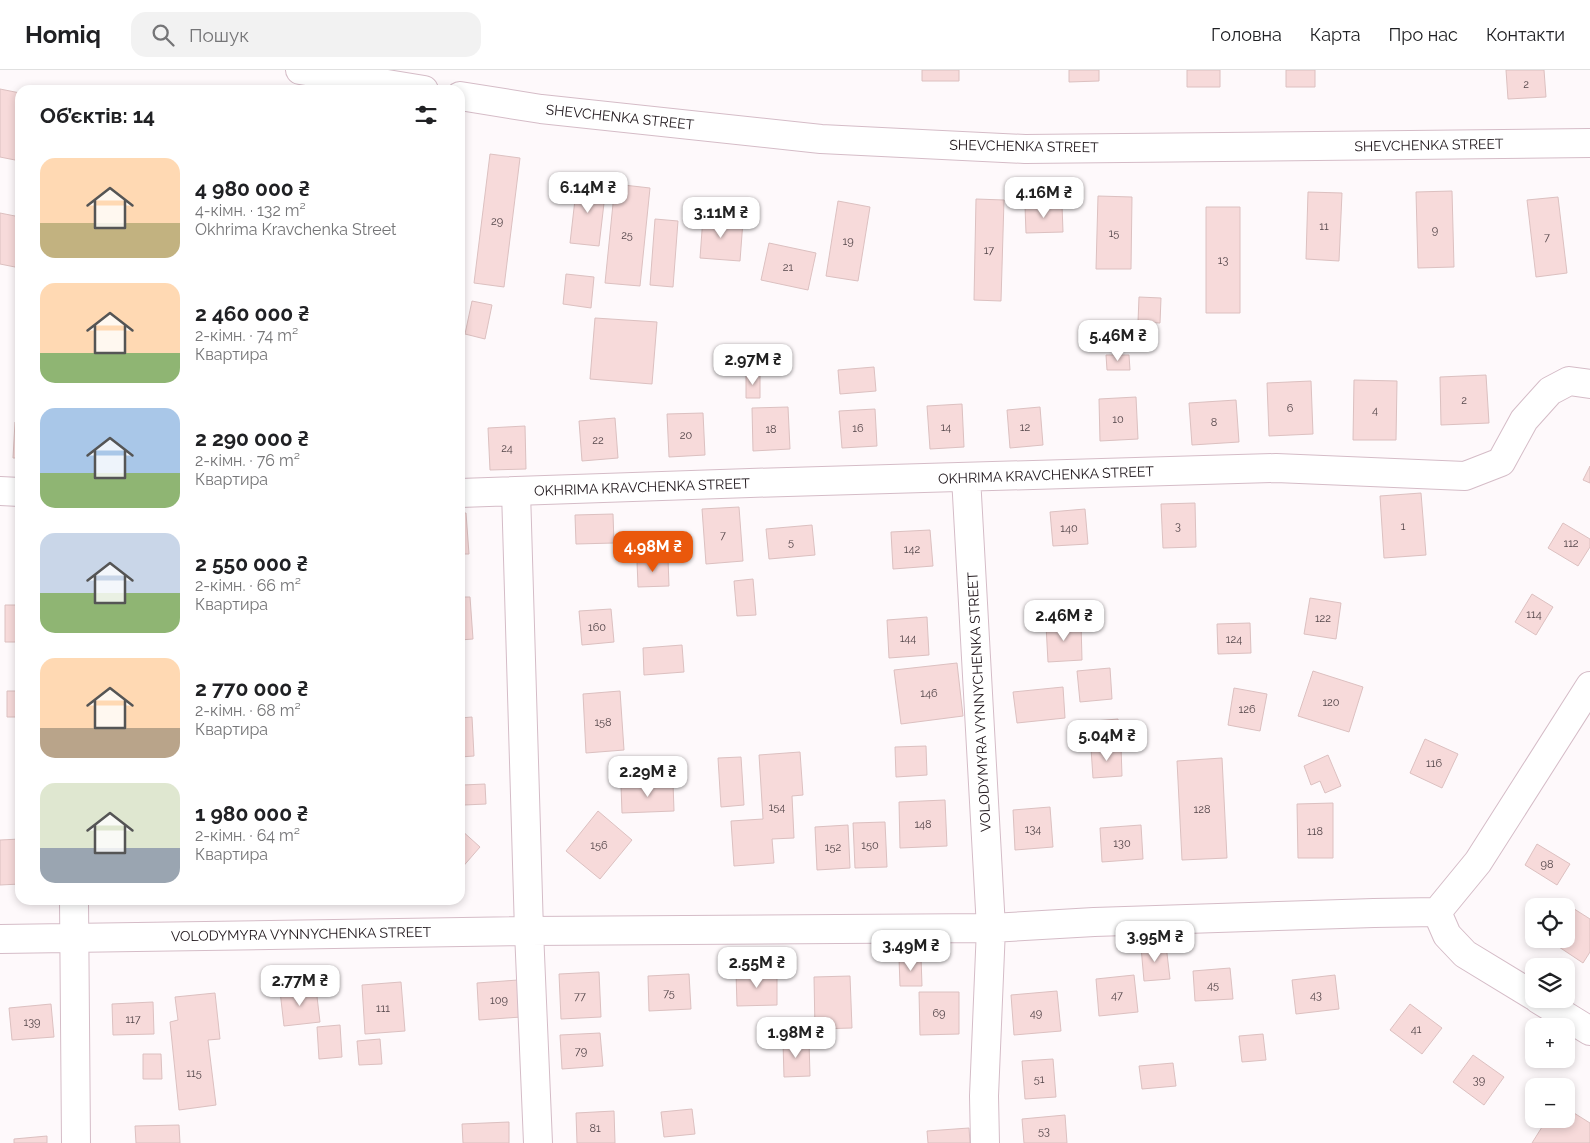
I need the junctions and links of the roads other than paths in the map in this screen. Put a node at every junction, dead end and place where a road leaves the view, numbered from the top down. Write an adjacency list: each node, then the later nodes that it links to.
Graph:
1 (300, 70): 2 (street)
2 (393, 85)
3 (465, 97): 4 (street, SHEVCHENKA STREET)
4 (1590, 143)
5 (1590, 384): 6 (street, OKHRIMA KRAVCHENKA STREET)
6 (966, 477): 8 (street, OKHRIMA KRAVCHENKA STREET); 14 (street, VOLODYMYRA VYNNYCHENKA STREET)
7 (0, 491): 9 (street)
8 (516, 491): 10 (street, OKHRIMA KRAVCHENKA STREET); 15 (street)
9 (15, 492)
10 (465, 493)
11 (1590, 686): 13 (street)
12 (74, 905): 16 (street)
13 (1437, 912): 14 (street, VOLODYMYRA VYNNYCHENKA STREET); 18 (street)
14 (991, 928): 15 (street, VOLODYMYRA VYNNYCHENKA STREET); 23 (street, VOLODYMYRA VYNNYCHENKA STREET)
15 (529, 931): 16 (street, VOLODYMYRA VYNNYCHENKA STREET); 22 (street)
16 (74, 937): 17 (street, VOLODYMYRA VYNNYCHENKA STREET); 21 (street)
17 (0, 939)
18 (1525, 991)
19 (1553, 1008): 20 (street)
20 (1590, 1031)
21 (76, 1143)
22 (538, 1143)
23 (984, 1143)

